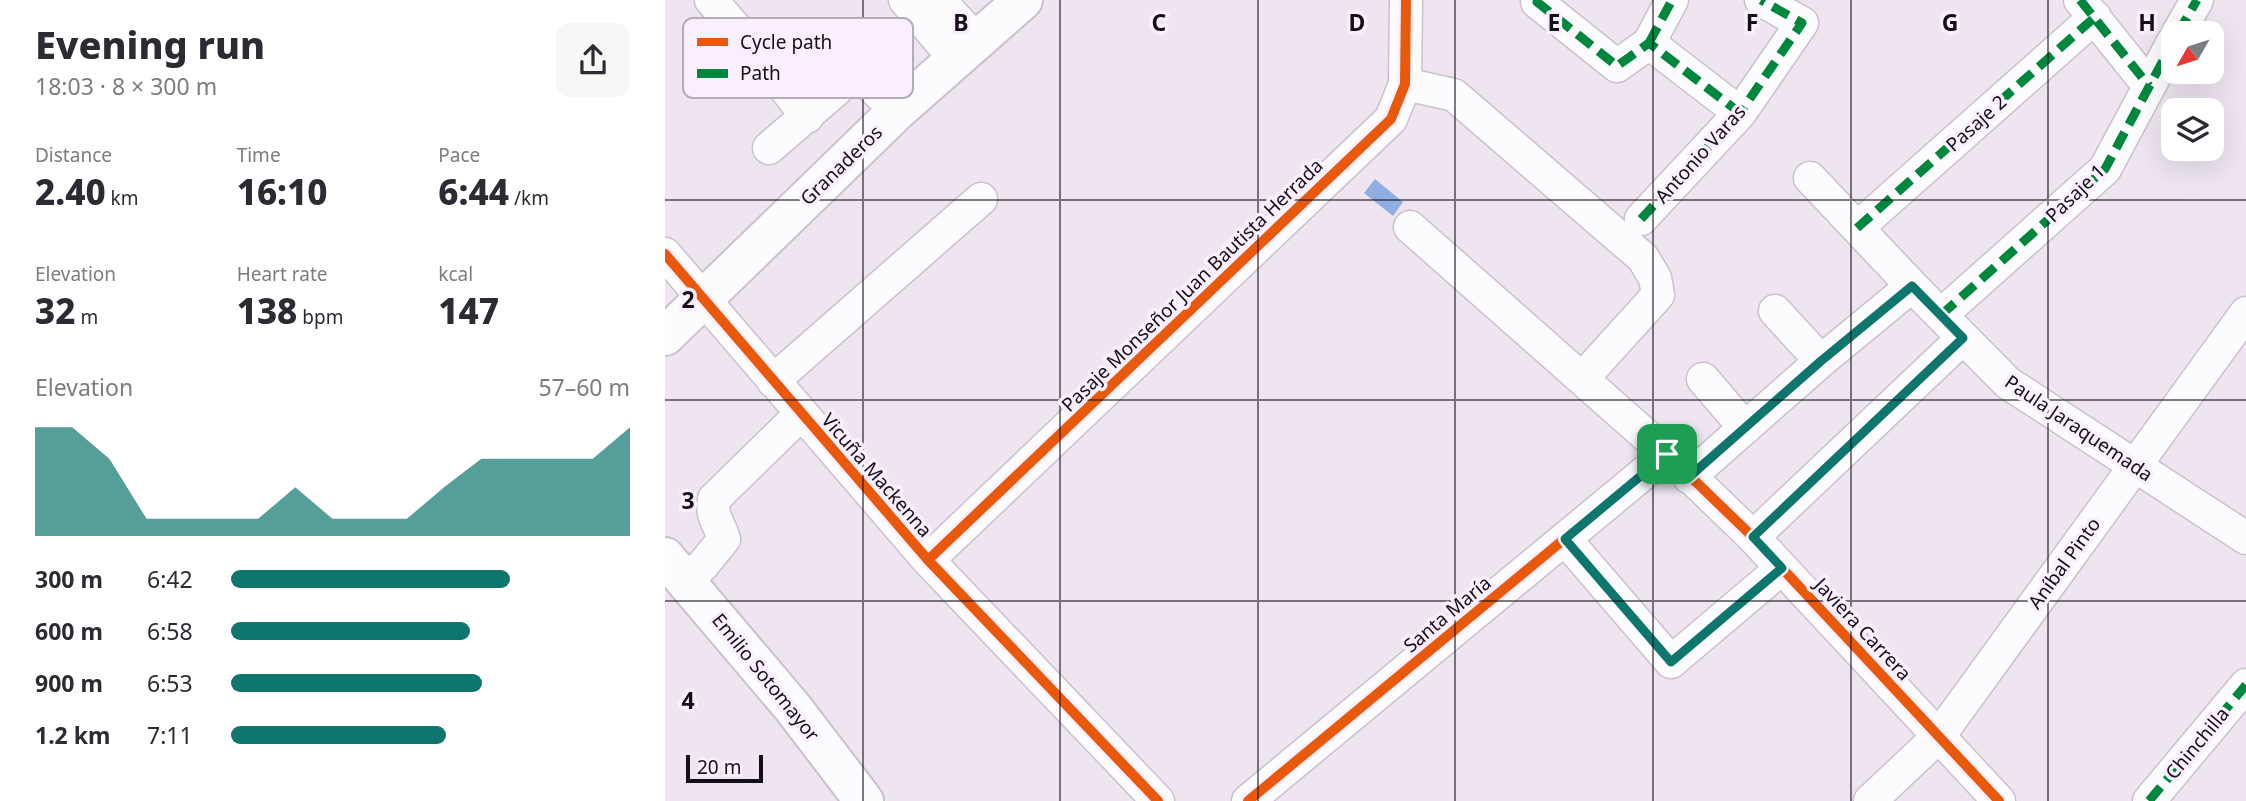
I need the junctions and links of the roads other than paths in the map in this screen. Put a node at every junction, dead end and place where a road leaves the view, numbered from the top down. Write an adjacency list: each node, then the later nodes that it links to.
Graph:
1 (711, 0): 11 (street)
2 (905, 0): 14 (street)
3 (939, 0): 14 (street)
4 (1023, 0): 14 (main road, Granaderos)
5 (1406, 0): 16 (street, Pasaje Monseñor Juan Bautista Herrada)
6 (1538, 0): 13 (street)
7 (1672, 0): 13 (street)
8 (1761, 0): 24 (street, Antonio Varas)
9 (2197, 0): 12 (street)
10 (2088, 8): 17 (street); 31 (street, Pasaje 2)
11 (727, 18)
12 (2185, 21)
13 (1649, 43): 24 (street)
14 (966, 50): 18 (main road, Granaderos)
15 (2161, 65): 17 (street, Pasaje 1)
16 (1405, 84): 41 (street); 52 (street, Pasaje Monseñor Juan Bautista Herrada)
17 (2150, 86): 37 (street, Pasaje 1)
18 (913, 97)
19 (793, 98): 25 (street)
20 (828, 98): 25 (street)
21 (884, 98): 23 (street)
22 (912, 98): 23 (main road, Granaderos)
23 (897, 111): 34 (main road, Granaderos)
24 (1740, 113): 29 (street, Antonio Varas)
25 (807, 117): 26 (street)
26 (769, 148)
27 (1810, 178): 31 (street, Paula Jaraquemada)
28 (981, 199): 43 (street)
29 (1641, 219)
30 (1410, 227): 41 (street, Javiera Carrera)
31 (1857, 228): 33 (street, Paula Jaraquemada)
32 (665, 254): 34 (street, Vicuña Mackenna)
33 (1912, 286): 37 (street, Paula Jaraquemada); 40 (street)
34 (702, 298): 38 (main road, Granaderos); 43 (street, Vicuña Mackenna)
35 (1775, 311): 40 (street)
36 (2246, 313): 47 (street, Aníbal Pinto)
37 (1941, 315): 39 (street, Paula Jaraquemada)
38 (665, 336)
39 (1963, 338): 47 (street, Paula Jaraquemada); 49 (street)
40 (1821, 361): 45 (street)
41 (1582, 379): 46 (street, Javiera Carrera)
42 (1703, 380): 45 (street)
43 (773, 381): 44 (street, Vicuña Mackenna)
44 (801, 414): 52 (street, Vicuña Mackenna); 53 (street)
45 (1745, 428): 48 (street)
46 (1667, 454): 48 (street, Javiera Carrera); 51 (street, Santa María)
47 (2135, 466): 50 (street, Paula Jaraquemada); 56 (street, Aníbal Pinto)
48 (1689, 477): 49 (street, Javiera Carrera)
49 (1753, 537): 54 (street, Javiera Carrera)
50 (2246, 538)
51 (1565, 539): 54 (street); 59 (street, Santa María)
52 (928, 560): 58 (street, Vicuña Mackenna)
53 (676, 568): 57 (main road, Emilio Sotomayor)
54 (1782, 568): 56 (street, Javiera Carrera)
55 (2246, 685): 62 (street, Chinchilla)
56 (1938, 736): 60 (street, Aníbal Pinto); 61 (street, Javiera Carrera)
57 (864, 801)
58 (1158, 801)
59 (1248, 801)
60 (1870, 801)
61 (1999, 801)
62 (2149, 801)

